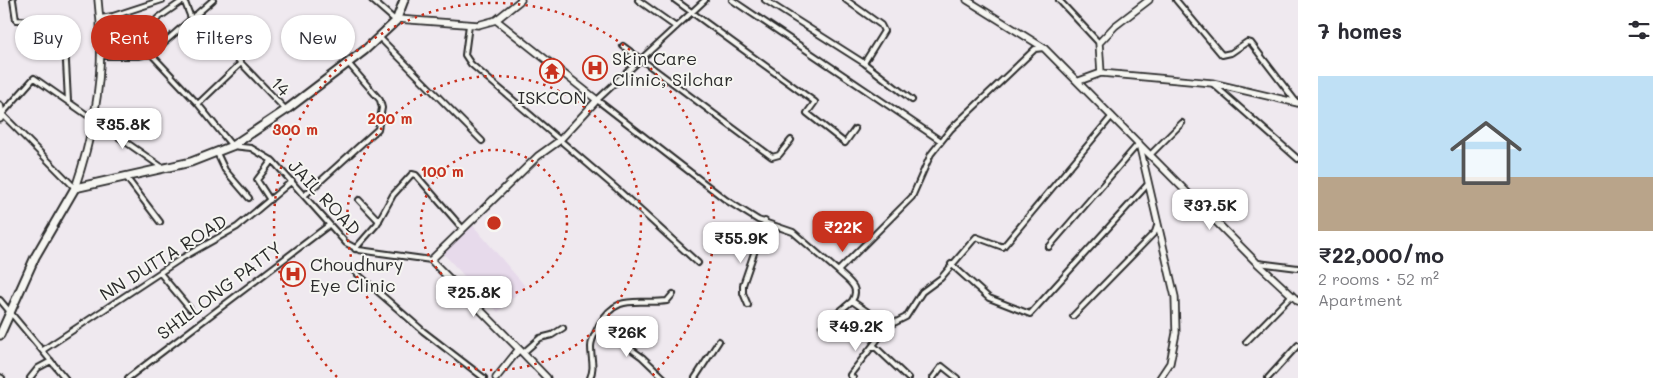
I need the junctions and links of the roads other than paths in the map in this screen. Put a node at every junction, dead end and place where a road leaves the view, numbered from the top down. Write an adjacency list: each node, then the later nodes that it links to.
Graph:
1 (13, 0): 45 (street)
2 (98, 0): 20 (main road)
3 (162, 0): 21 (street)
4 (184, 0): 22 (street); 23 (street)
5 (213, 0): 24 (street)
6 (372, 0): 25 (street)
7 (404, 0): 25 (highway)
8 (521, 0): 26 (main road)
9 (638, 0): 28 (street)
10 (675, 0): 19 (street)
11 (704, 0): 19 (street)
12 (732, 0): 60 (street)
13 (765, 0): 41 (street)
14 (846, 0): 41 (street)
15 (1060, 0): 32 (street)
16 (1149, 0): 32 (main road)
17 (1176, 0): 48 (street)
18 (970, 1): 34 (main road)
19 (692, 13): 28 (street); 56 (street)
20 (100, 15)
21 (116, 15)
22 (162, 15)
23 (192, 15)
24 (194, 15)
25 (396, 20): 27 (main road); 30 (highway)
26 (496, 20): 27 (main road); 46 (main road)
27 (469, 25): 59 (street)
28 (676, 27): 38 (street)
29 (178, 30): 31 (street)
30 (379, 37): 40 (highway); 57 (street)
31 (168, 39)
32 (1099, 43): 42 (main road)
33 (623, 46): 38 (street)
34 (1044, 48): 43 (main road); 60 (street)
35 (101, 60): 54 (main road)
36 (157, 60): 49 (street)
37 (238, 60): 39 (street, 14)
38 (641, 60): 46 (street); 58 (street)
39 (241, 63): 49 (street); 51 (street, 14)
40 (348, 63): 51 (highway); 72 (street)
41 (864, 63): 47 (street)
42 (1101, 73): 43 (main road); 44 (main road)
43 (1079, 81): 53 (main road)
44 (1212, 83): 48 (main road); 65 (street)
45 (68, 100): 52 (street); 54 (street)
46 (598, 100): 59 (main road); 77 (street)
47 (912, 100)
48 (1298, 103)
49 (198, 104): 62 (street)
50 (0, 105): 52 (main road)
51 (286, 110): 62 (highway)
52 (1, 116): 71 (street)
53 (1112, 116): 61 (main road); 87 (street)
54 (94, 118): 67 (street); 71 (main road)
55 (1182, 122): 64 (street)
56 (855, 130)
57 (482, 140)
58 (791, 140)
59 (559, 141): 81 (main road); 86 (street)
60 (941, 141): 90 (street)
61 (1139, 143): 64 (main road); 70 (main road); 82 (street)
62 (232, 146): 63 (highway); 66 (street, JAIL ROAD)
63 (217, 154): 67 (highway); 73 (street)
64 (1150, 155): 85 (main road)
65 (1298, 159)
66 (272, 160): 69 (street, JAIL ROAD); 74 (street)
67 (163, 168): 68 (highway)
68 (125, 175): 71 (highway); 78 (street)
69 (292, 181): 72 (street, JAIL ROAD); 74 (street, NN DUTTA ROAD)
70 (1148, 184): 79 (main road); 87 (street)
71 (75, 188): 99 (highway)
72 (305, 195): 80 (street, JAIL ROAD)
73 (249, 198)
74 (270, 200): 91 (street, NN DUTTA ROAD)
75 (359, 200): 76 (street)
76 (379, 221): 81 (street); 83 (street)
77 (765, 221): 90 (street); 97 (street)
78 (160, 222)
79 (1158, 224): 100 (street); 126 (main road)
80 (329, 225): 83 (street, JAIL ROAD); 116 (street, SHILLONG PATTY)
81 (464, 229): 84 (main road)
82 (1049, 247)
83 (355, 249): 84 (street, JAIL ROAD)
84 (431, 260): 111 (main road)
85 (1256, 262): 88 (street); 93 (main road)
86 (698, 263)
87 (951, 264): 103 (street)
88 (1298, 268)
89 (353, 270): 117 (street)
90 (838, 271): 95 (street)
91 (160, 272): 98 (street); 110 (street, NN DUTTA ROAD)
92 (673, 294): 101 (street)
93 (1292, 295): 96 (main road); 107 (street)
94 (0, 300): 99 (street)
95 (852, 301): 102 (street); 103 (street)
96 (1298, 301)
97 (748, 305)
98 (190, 309)
99 (10, 311): 105 (highway); 110 (street)
100 (1073, 316)
101 (599, 326): 120 (street); 121 (street)
102 (822, 326)
103 (888, 326): 108 (street)
104 (563, 328): 111 (street)
105 (0, 335)
106 (719, 341): 122 (street)
107 (1246, 342)
108 (873, 345): 113 (street); 123 (street)
109 (1298, 345): 127 (street)
110 (43, 350): 112 (street)
111 (521, 351): 118 (main road); 119 (main road)
112 (51, 361): 114 (street); 115 (street)
113 (850, 377)
114 (30, 378)
115 (65, 378)
116 (128, 378)
117 (484, 378)
118 (496, 378)
119 (547, 378)
120 (590, 378)
121 (664, 378)
122 (694, 378)
123 (908, 378)
124 (932, 378): 125 (street)
125 (957, 378)
126 (1160, 378)
127 (1268, 378)

